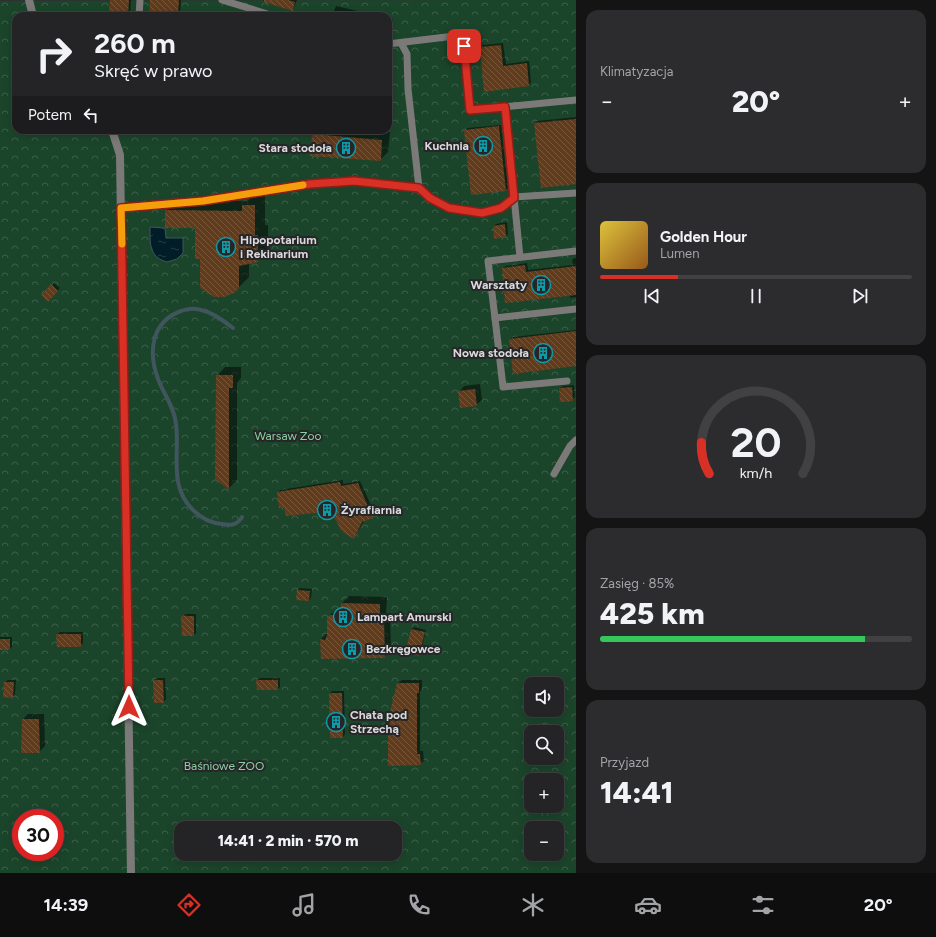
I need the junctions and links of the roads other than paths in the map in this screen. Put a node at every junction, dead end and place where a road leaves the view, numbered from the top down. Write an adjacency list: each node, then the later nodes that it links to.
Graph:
1 (29, 0): 4 (street)
2 (140, 0): 5 (lane)
3 (222, 0): 6 (lane)
4 (32, 12)
5 (139, 12)
6 (261, 12)
7 (401, 43): 8 (lane); 10 (lane); 12 (lane)
8 (392, 44)
9 (576, 100): 10 (lane)
10 (505, 107): 14 (lane)
11 (113, 134): 15 (street)
12 (419, 188): 14 (lane); 15 (lane)
13 (576, 193): 14 (lane)
14 (514, 198): 17 (lane)
15 (121, 208): 23 (street)
16 (576, 251): 17 (lane)
17 (520, 257): 19 (lane)
18 (576, 309): 19 (lane)
19 (495, 318): 20 (lane)
20 (567, 381)
21 (576, 440): 22 (lane)
22 (554, 474)
23 (131, 873)

